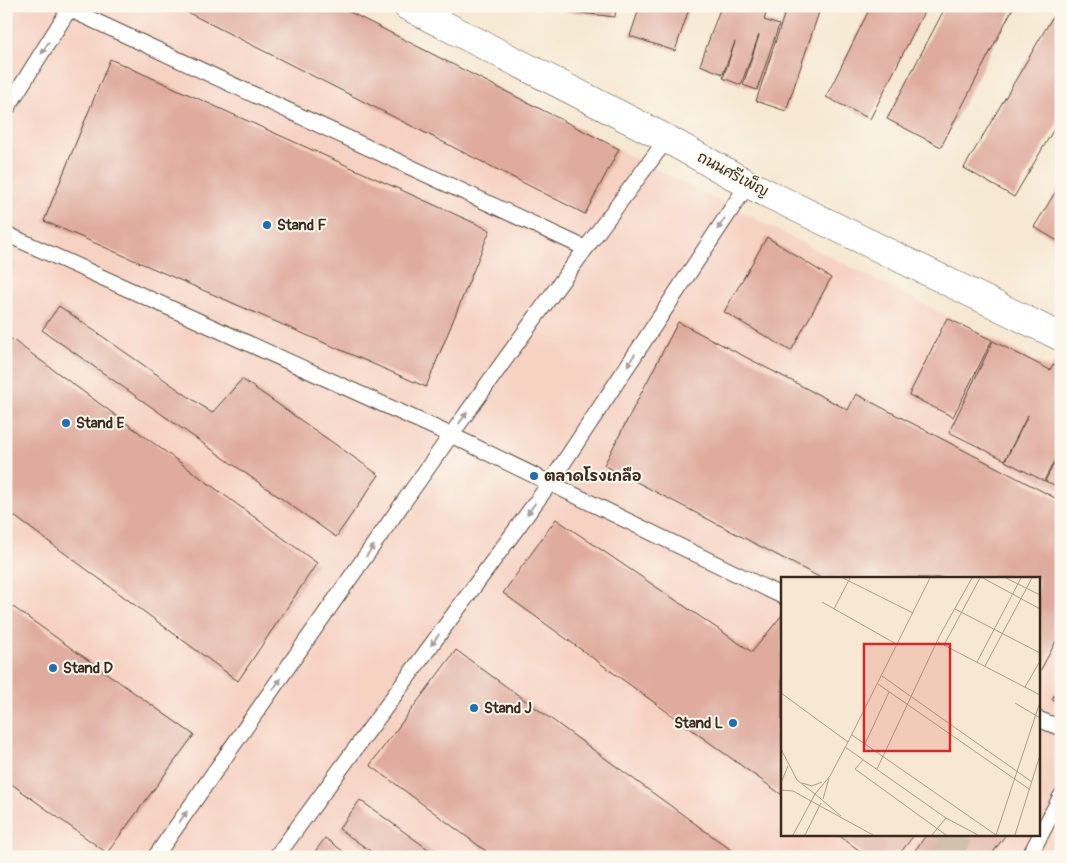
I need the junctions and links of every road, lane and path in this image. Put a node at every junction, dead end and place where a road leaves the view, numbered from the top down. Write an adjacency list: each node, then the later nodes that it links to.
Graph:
1 (407, 6): 4 (main road, ถนนศรีเพ็ญ)
2 (70, 8): 3 (lane, one-way to 3); 7 (lane)
3 (6, 110)
4 (667, 139): 5 (main road, ถนนศรีเพ็ญ); 7 (lane)
5 (748, 184): 8 (main road, ถนนศรีเพ็ญ); 10 (lane, one-way to 10)
6 (6, 234): 9 (lane)
7 (585, 248): 9 (lane, one-way to 7)
8 (1061, 337)
9 (451, 435): 10 (lane); 15 (lane, one-way to 9)
10 (550, 483): 11 (lane); 16 (lane, one-way to 16)
11 (781, 596)
12 (1040, 721): 13 (lane)
13 (1061, 728)
14 (1059, 802): 17 (lane)
15 (155, 857)
16 (276, 857)
17 (1029, 857)

